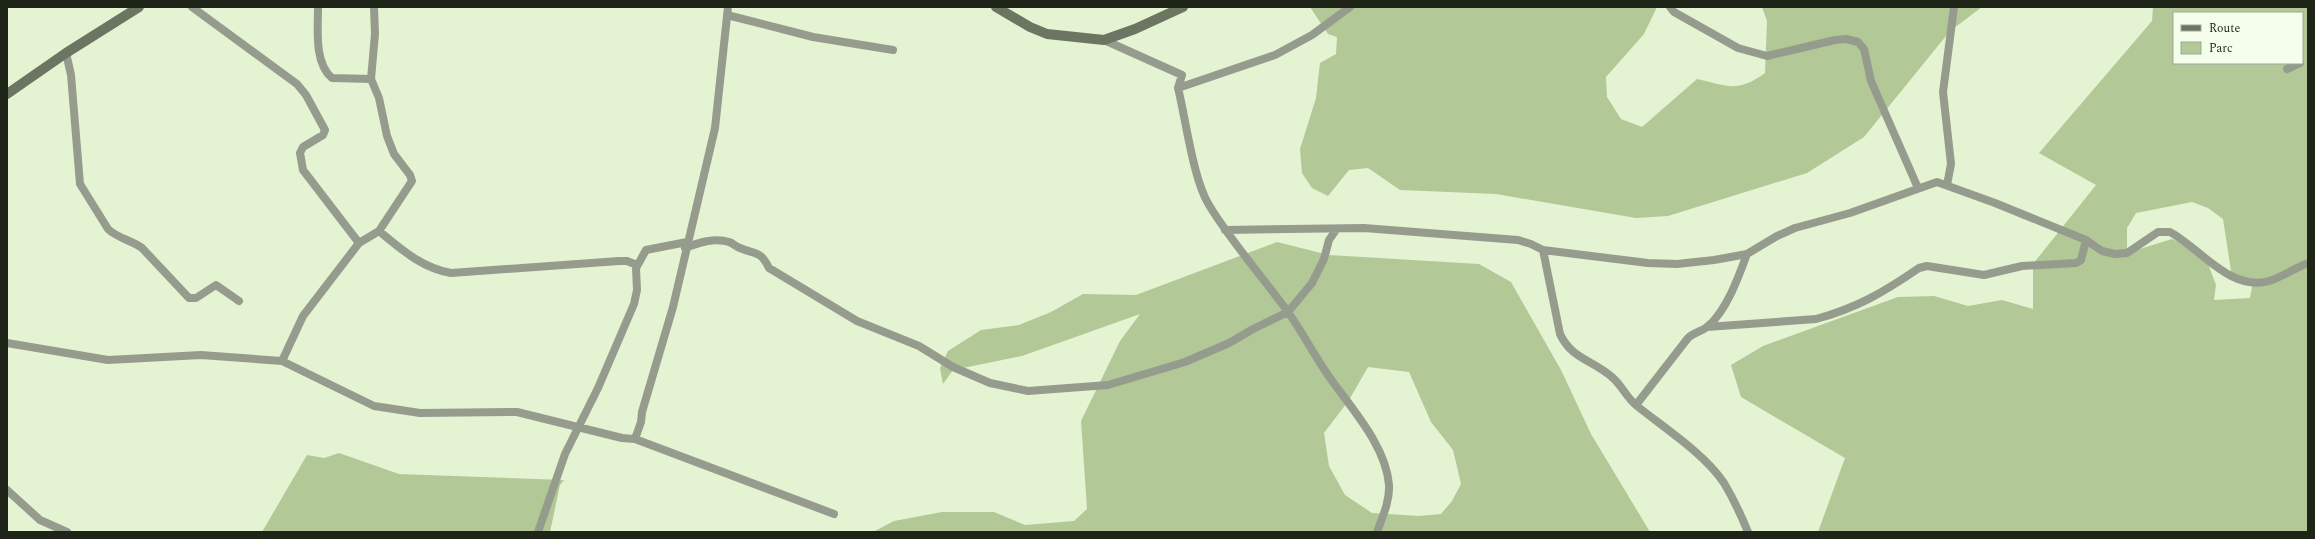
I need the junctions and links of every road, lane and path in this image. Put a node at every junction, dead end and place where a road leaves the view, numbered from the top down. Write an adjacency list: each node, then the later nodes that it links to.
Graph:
1 (139, 7): 13 (street)
2 (192, 7): 25 (street)
3 (318, 7): 16 (street)
4 (374, 7): 16 (street)
5 (996, 7): 11 (street)
6 (1183, 7): 11 (street)
7 (1350, 7): 17 (street)
8 (1670, 7): 20 (street)
9 (1954, 7): 19 (street)
10 (728, 11): 12 (street); 26 (street)
11 (1104, 40): 17 (street)
12 (893, 50)
13 (66, 53): 18 (street); 31 (street)
14 (2299, 64): 15 (street)
15 (2287, 70)
16 (371, 79): 23 (street)
17 (1178, 88): 21 (street)
18 (7, 94)
19 (1947, 185): 20 (street); 24 (street)
20 (1918, 188): 28 (street)
21 (1225, 230): 22 (street); 32 (street)
22 (1336, 230): 27 (street); 32 (street)
23 (379, 232): 25 (street); 30 (street)
24 (2086, 240): 29 (street); 33 (street)
25 (359, 243): 35 (street)
26 (686, 245): 30 (street); 32 (street); 38 (street)
27 (1543, 250): 28 (street); 36 (street)
28 (1747, 254): 33 (street)
29 (2308, 263)
30 (637, 265): 37 (street)
31 (239, 301)
32 (1288, 312): 43 (street)
33 (1706, 327): 36 (street)
34 (7, 343): 35 (street)
35 (282, 361): 37 (street)
36 (1636, 405): 44 (street)
37 (578, 426): 38 (street); 42 (street)
38 (635, 439): 40 (street)
39 (7, 490): 41 (street)
40 (834, 514)
41 (67, 532)
42 (538, 532)
43 (1377, 532)
44 (1748, 532)

